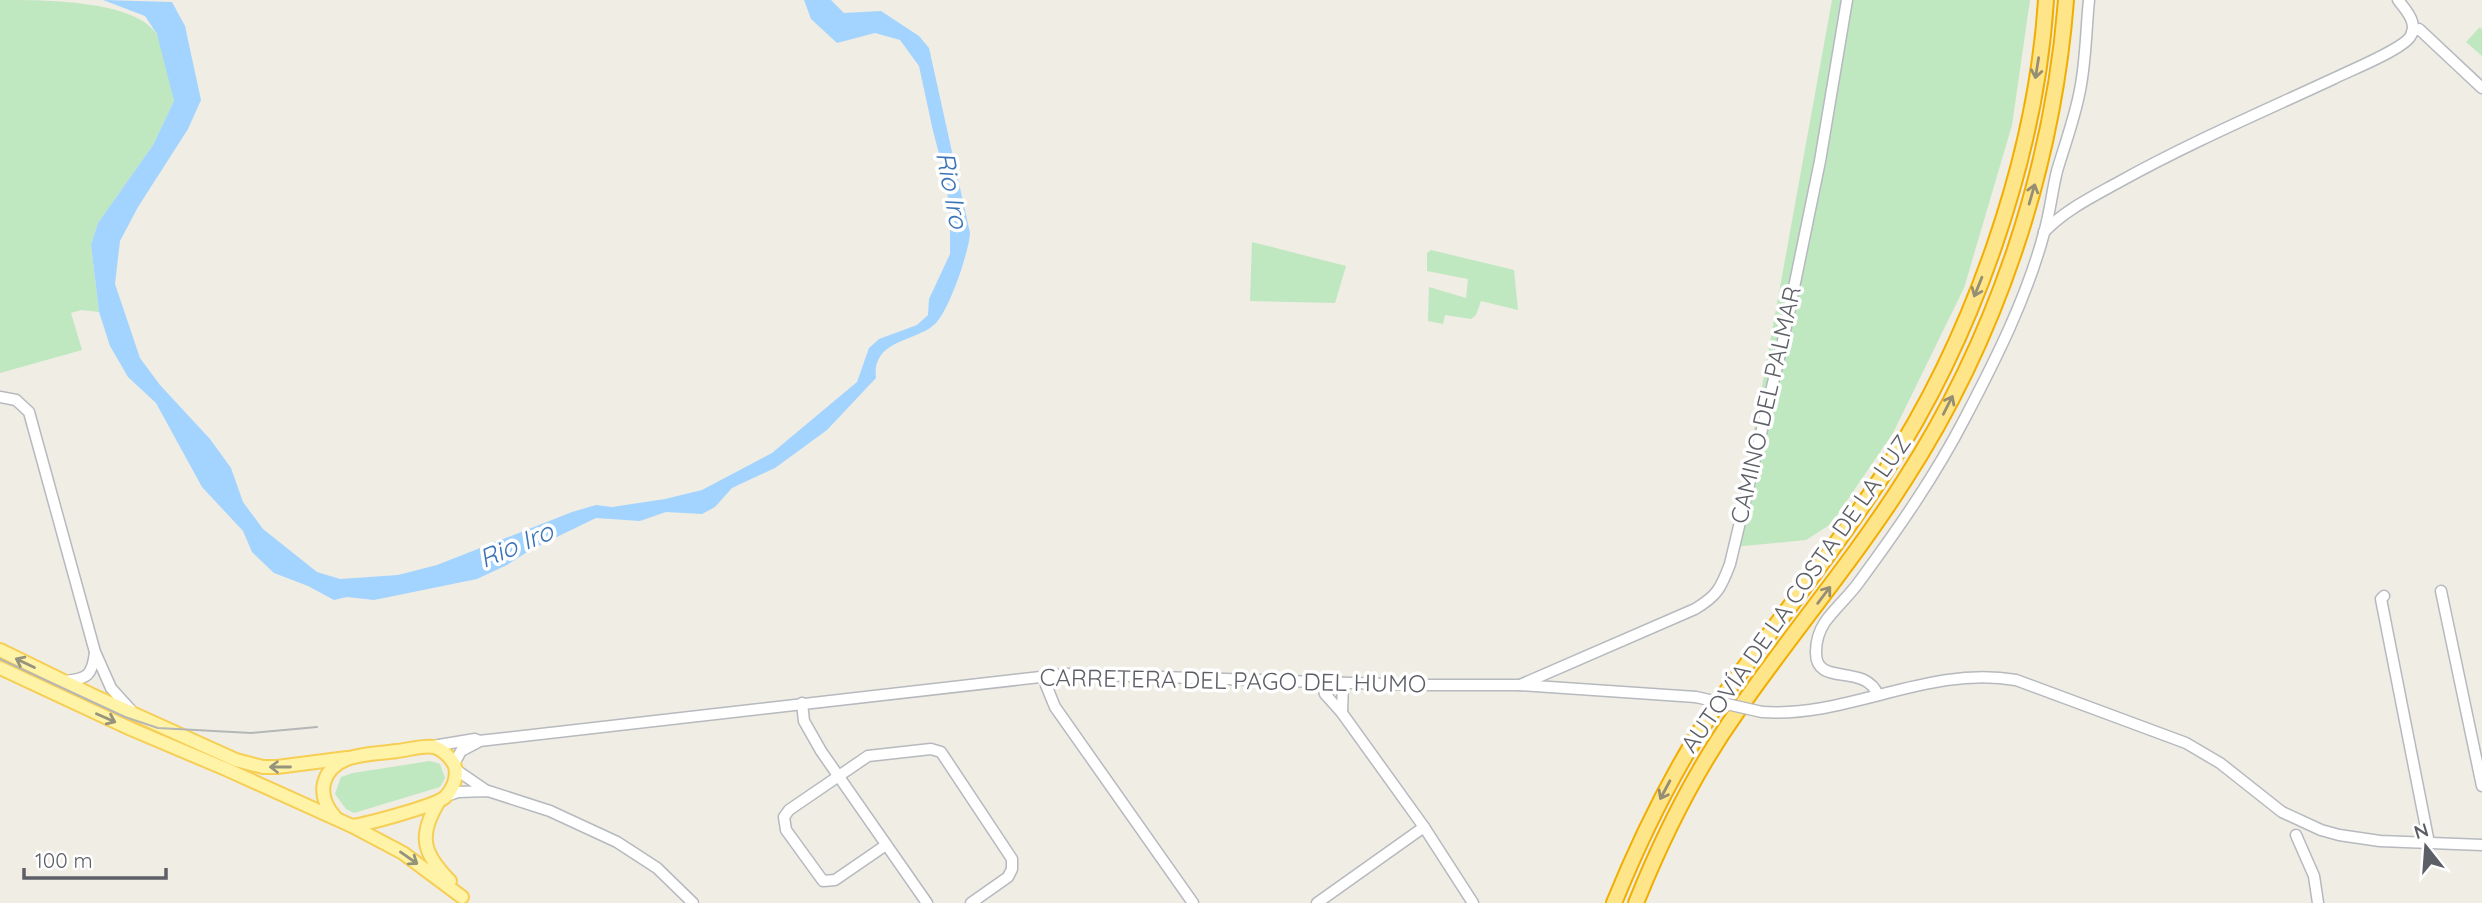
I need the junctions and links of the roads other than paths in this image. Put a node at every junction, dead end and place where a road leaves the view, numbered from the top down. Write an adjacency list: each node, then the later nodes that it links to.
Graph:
1 (1847, 0): 19 (street, CAMINO DEL PALMAR)
2 (2046, 0): 48 (highway, AUTOVÍA DE LA COSTA DE LA LUZ, one-way to 48)
3 (2066, 0): 49 (highway, AUTOVÍA DE LA COSTA DE LA LUZ, one-way to 3)
4 (2089, 0): 8 (street)
5 (2398, 0): 6 (street)
6 (2412, 32): 7 (street); 8 (street)
7 (2482, 88)
8 (2044, 233): 22 (street)
9 (0, 397): 13 (street)
10 (2441, 591): 31 (street)
11 (2384, 596): 38 (street)
12 (0, 650): 16 (main road, one-way to 12)
13 (95, 652): 16 (street); 25 (street)
14 (0, 668): 34 (main road, one-way to 34)
15 (1046, 675): 17 (street, CARRETERA DEL PAGO DEL HUMO); 23 (street, CARRETERA DEL PAGO DEL HUMO); 45 (street)
16 (64, 682): 25 (main road)
17 (1322, 682): 18 (street, CARRETERA DEL PAGO DEL HUMO); 20 (street)
18 (1343, 683): 19 (street, CARRETERA DEL PAGO DEL HUMO); 21 (street)
19 (1519, 685): 22 (street, CARRETERA DEL PAGO DEL HUMO, bridge)
20 (1325, 694): 21 (street); 24 (street)
21 (1342, 694): 24 (street)
22 (1878, 695): 38 (street)
23 (802, 703): 26 (street, CARRETERA DEL PAGO DEL HUMO); 30 (street)
24 (1342, 713): 36 (street)
25 (136, 715): 28 (main road, one-way to 25)
26 (480, 741): 27 (street, CARRETERA DEL PAGO DEL HUMO); 29 (street)
27 (433, 746): 28 (main road); 29 (main road)
28 (347, 758): 34 (main road)
29 (455, 767): 32 (street); 33 (main road)
30 (837, 776): 39 (street); 39 (street); 44 (street)
31 (2482, 786)
32 (488, 791): 33 (street); 42 (street)
33 (442, 799): 35 (main road); 41 (main road)
34 (337, 820): 35 (main road)
35 (352, 826): 41 (main road, one-way to 41)
36 (1424, 827): 46 (street); 47 (street)
37 (2296, 835): 50 (street)
38 (2428, 843): 40 (street)
39 (886, 845): 43 (street)
40 (2482, 845)
41 (465, 900)
42 (694, 903)
43 (927, 903)
44 (971, 903)
45 (1193, 903)
46 (1317, 903)
47 (1474, 903)
48 (1614, 903)
49 (1636, 903)
50 (2318, 903)

